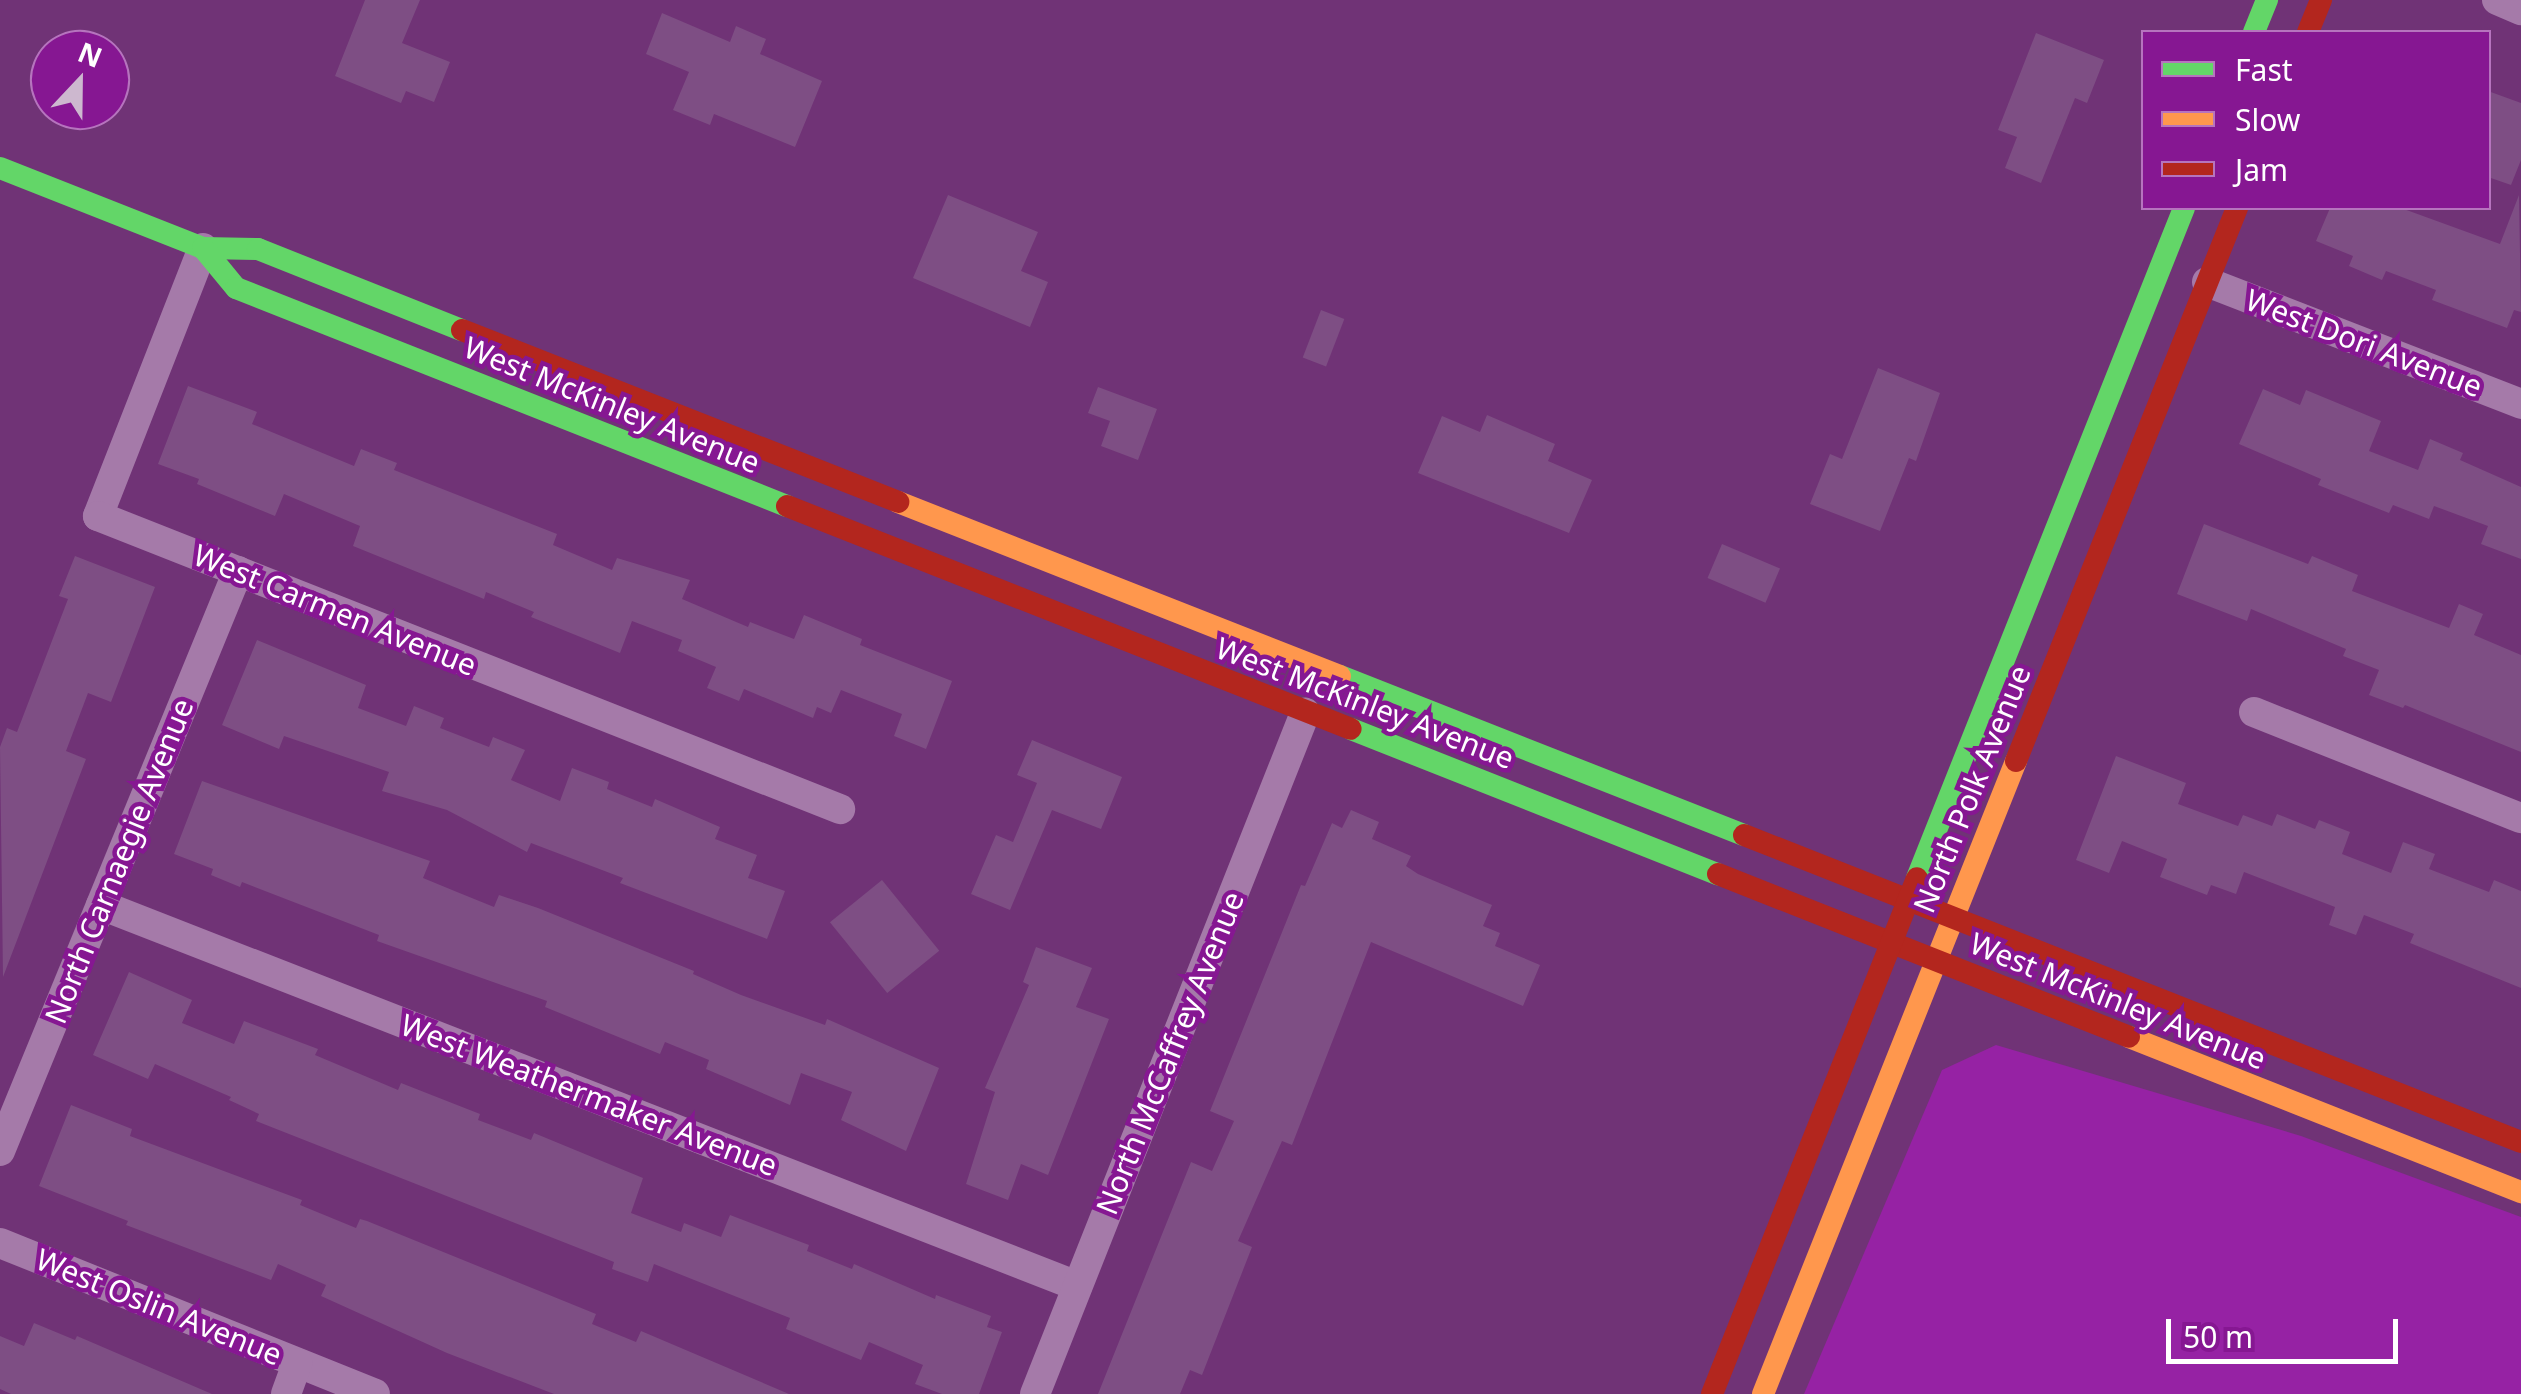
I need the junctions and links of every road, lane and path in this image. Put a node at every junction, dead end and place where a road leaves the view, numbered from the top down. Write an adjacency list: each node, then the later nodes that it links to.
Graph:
1 (2266, 0): 5 (street)
2 (2321, 0): 6 (street)
3 (2497, 0): 4 (street)
4 (2521, 10)
5 (2255, 30)
6 (2309, 30)
7 (0, 168): 10 (street, West McKinley Avenue)
8 (2183, 210): 20 (street, North Polk Avenue)
9 (2236, 210): 11 (street, North Polk Avenue)
10 (203, 248): 13 (street, West Carmen Avenue); 15 (street, West McKinley Avenue); 19 (street, West McKinley Avenue)
11 (2207, 282): 12 (street, West Dori Avenue); 22 (street, North Polk Avenue)
12 (2521, 404)
13 (238, 571): 16 (street, West Carmen Avenue); 21 (street, North Carnaegie Avenue)
14 (2254, 712): 18 (street)
15 (1304, 713): 17 (street, West McKinley Avenue); 29 (street, North McCaffrey Avenue)
16 (840, 809)
17 (1573, 816): 19 (street); 23 (street, West McKinley Avenue)
18 (2521, 818)
19 (1744, 834): 20 (street, West McKinley Avenue)
20 (1910, 900): 22 (street, West McKinley Avenue); 23 (street, North Polk Avenue)
21 (101, 905): 26 (street, North Carnaegie Avenue); 29 (street, West Weathermaker Avenue)
22 (1952, 918): 24 (street, North Polk Avenue); 25 (street, West McKinley Avenue)
23 (1893, 943): 24 (street, West McKinley Avenue); 34 (street, North Polk Avenue)
24 (1936, 961): 27 (street, West McKinley Avenue); 35 (street, North Polk Avenue)
25 (2521, 1142)
26 (0, 1152)
27 (2521, 1192)
28 (0, 1243): 30 (street, West Oslin Avenue)
29 (1078, 1286): 33 (street, North McCaffrey Avenue)
30 (297, 1363): 31 (street); 32 (street, West Oslin Avenue)
31 (286, 1394)
32 (374, 1394)
33 (1035, 1394)
34 (1712, 1394)
35 (1763, 1394)

